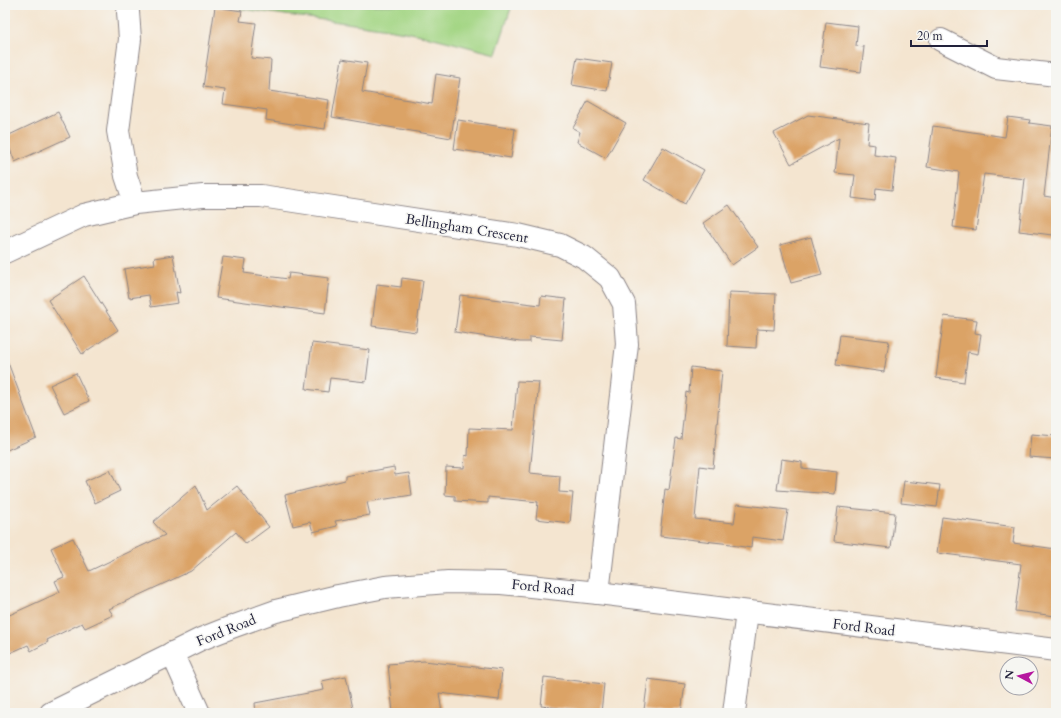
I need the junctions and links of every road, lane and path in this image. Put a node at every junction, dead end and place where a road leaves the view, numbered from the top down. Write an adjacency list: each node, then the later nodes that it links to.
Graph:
1 (128, 12): 4 (street)
2 (941, 40): 3 (street)
3 (1056, 75)
4 (135, 203): 5 (street, Bellingham Crescent); 6 (street, Bellingham Crescent)
5 (5, 252)
6 (598, 593): 7 (street, Ford Road); 9 (street, Ford Road)
7 (748, 612): 8 (street, Ford Road); 12 (street)
8 (1056, 650)
9 (172, 653): 10 (street, Ford Road); 11 (street)
10 (51, 713)
11 (199, 713)
12 (734, 713)

